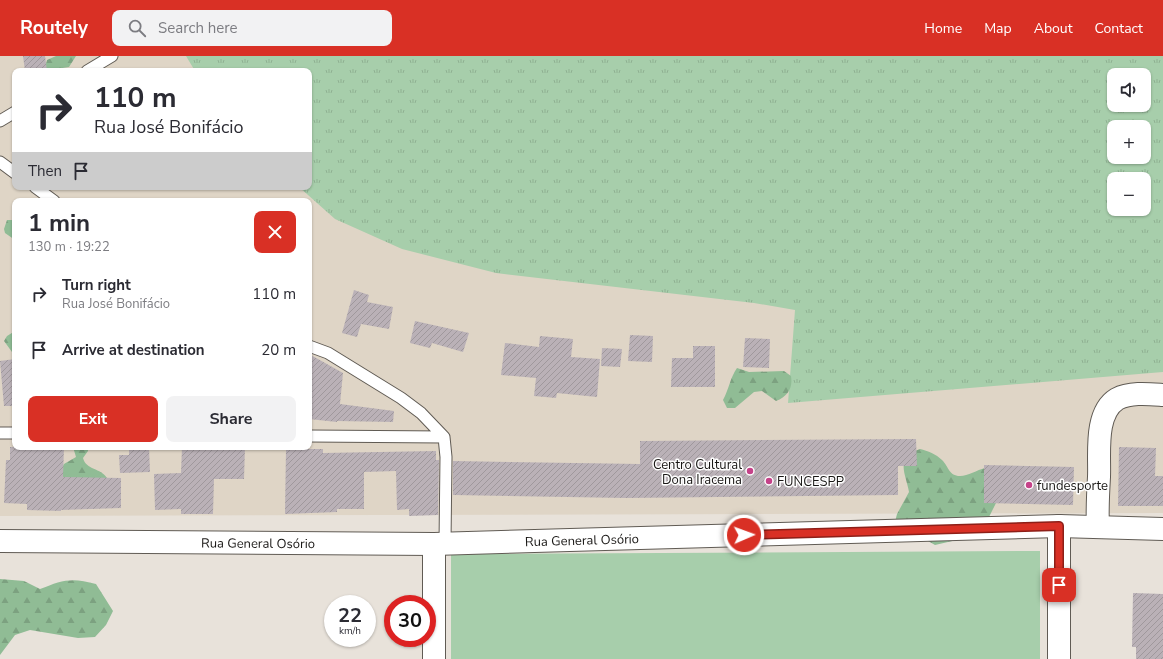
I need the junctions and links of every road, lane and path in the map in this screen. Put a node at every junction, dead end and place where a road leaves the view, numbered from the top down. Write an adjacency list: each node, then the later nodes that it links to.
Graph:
1 (112, 56): 2 (lane)
2 (92, 68)
3 (12, 114): 4 (lane)
4 (0, 121)
5 (0, 162): 6 (lane)
6 (12, 171)
7 (39, 190): 8 (lane)
8 (50, 198)
9 (312, 347): 14 (lane)
10 (1163, 395): 16 (street)
11 (0, 433): 12 (lane)
12 (12, 433)
13 (312, 436): 14 (lane)
14 (444, 437): 19 (lane)
15 (1059, 526): 16 (street, Rua General Osório); 19 (street, Rua General Osório); 21 (street)
16 (1098, 527): 17 (street, Rua General Osório)
17 (1163, 529)
18 (0, 541): 19 (street, Rua General Osório)
19 (439, 544): 20 (street)
20 (434, 659)
21 (1058, 659)

